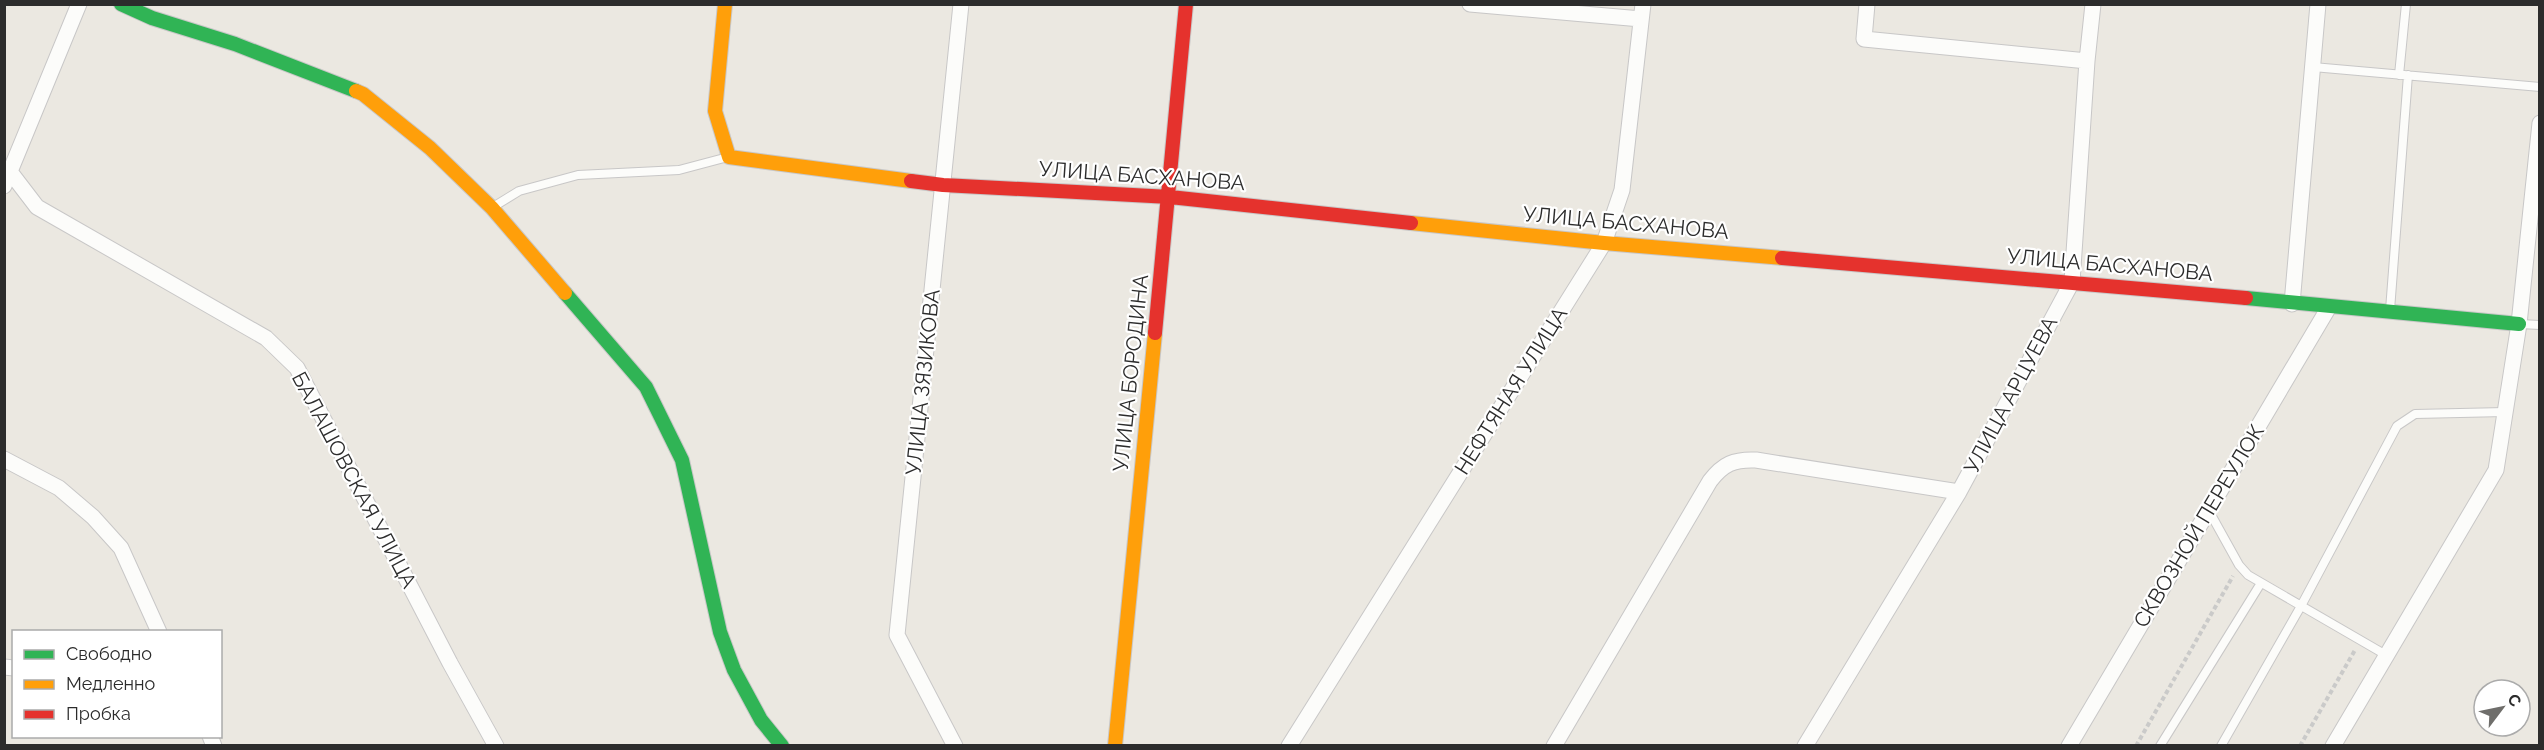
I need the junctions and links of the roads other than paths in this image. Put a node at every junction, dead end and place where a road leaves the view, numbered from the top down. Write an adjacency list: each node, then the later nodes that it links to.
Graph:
1 (79, 4): 19 (street)
2 (121, 4): 22 (street)
3 (725, 4): 18 (street)
4 (961, 4): 20 (street, УЛИЦА ЗЯЗИКОВА)
5 (1186, 4): 21 (street, УЛИЦА БОРОДИНА)
6 (1470, 4): 11 (street)
7 (1867, 4): 12 (street)
8 (2093, 4): 12 (street, УЛИЦА АРЦУЕВА)
9 (2319, 4): 13 (street)
10 (2406, 4): 14 (lane)
11 (1642, 12): 23 (street, НЕФТЯНАЯ УЛИЦА)
12 (2087, 61): 24 (street, УЛИЦА АРЦУЕВА)
13 (2313, 67): 14 (lane); 25 (street)
14 (2398, 75): 15 (lane)
15 (2408, 75): 16 (lane); 27 (lane)
16 (2540, 87)
17 (2540, 123): 28 (street)
18 (729, 157): 20 (street, УЛИЦА БАСХАНОВА); 22 (lane)
19 (7, 176): 39 (street, БАЛАШОВСКАЯ УЛИЦА)
20 (943, 185): 21 (street, УЛИЦА БАСХАНОВА); 40 (street, УЛИЦА ЗЯЗИКОВА)
21 (1170, 196): 23 (street, УЛИЦА БАСХАНОВА); 41 (street, УЛИЦА БОРОДИНА)
22 (492, 208): 38 (street)
23 (1604, 243): 24 (street, УЛИЦА БАСХАНОВА); 42 (street, НЕФТЯНАЯ УЛИЦА)
24 (2072, 282): 25 (street, УЛИЦА БАСХАНОВА); 32 (street, УЛИЦА АРЦУЕВА)
25 (2292, 304): 26 (street, УЛИЦА БАСХАНОВА)
26 (2329, 307): 27 (street, УЛИЦА БАСХАНОВА); 33 (street, СКВОЗНОЙ ПЕРЕУЛОК)
27 (2390, 312): 28 (street, УЛИЦА БАСХАНОВА)
28 (2519, 324): 29 (lane); 30 (street)
29 (2540, 325)
30 (2505, 412): 35 (lane); 37 (street)
31 (4, 459): 36 (street)
32 (1959, 492): 43 (street); 44 (street, УЛИЦА АРЦУЕВА)
33 (2209, 511): 34 (lane); 45 (street, СКВОЗНОЙ ПЕРЕУЛОК)
34 (2261, 583): 35 (lane); 46 (lane)
35 (2301, 606): 37 (lane); 47 (lane)
36 (158, 630)
37 (2386, 655): 48 (street)
38 (779, 745)
39 (496, 746)
40 (955, 746)
41 (1115, 746)
42 (1289, 746)
43 (1554, 746)
44 (1805, 746)
45 (2069, 746)
46 (2160, 746)
47 (2220, 746)
48 (2333, 746)

